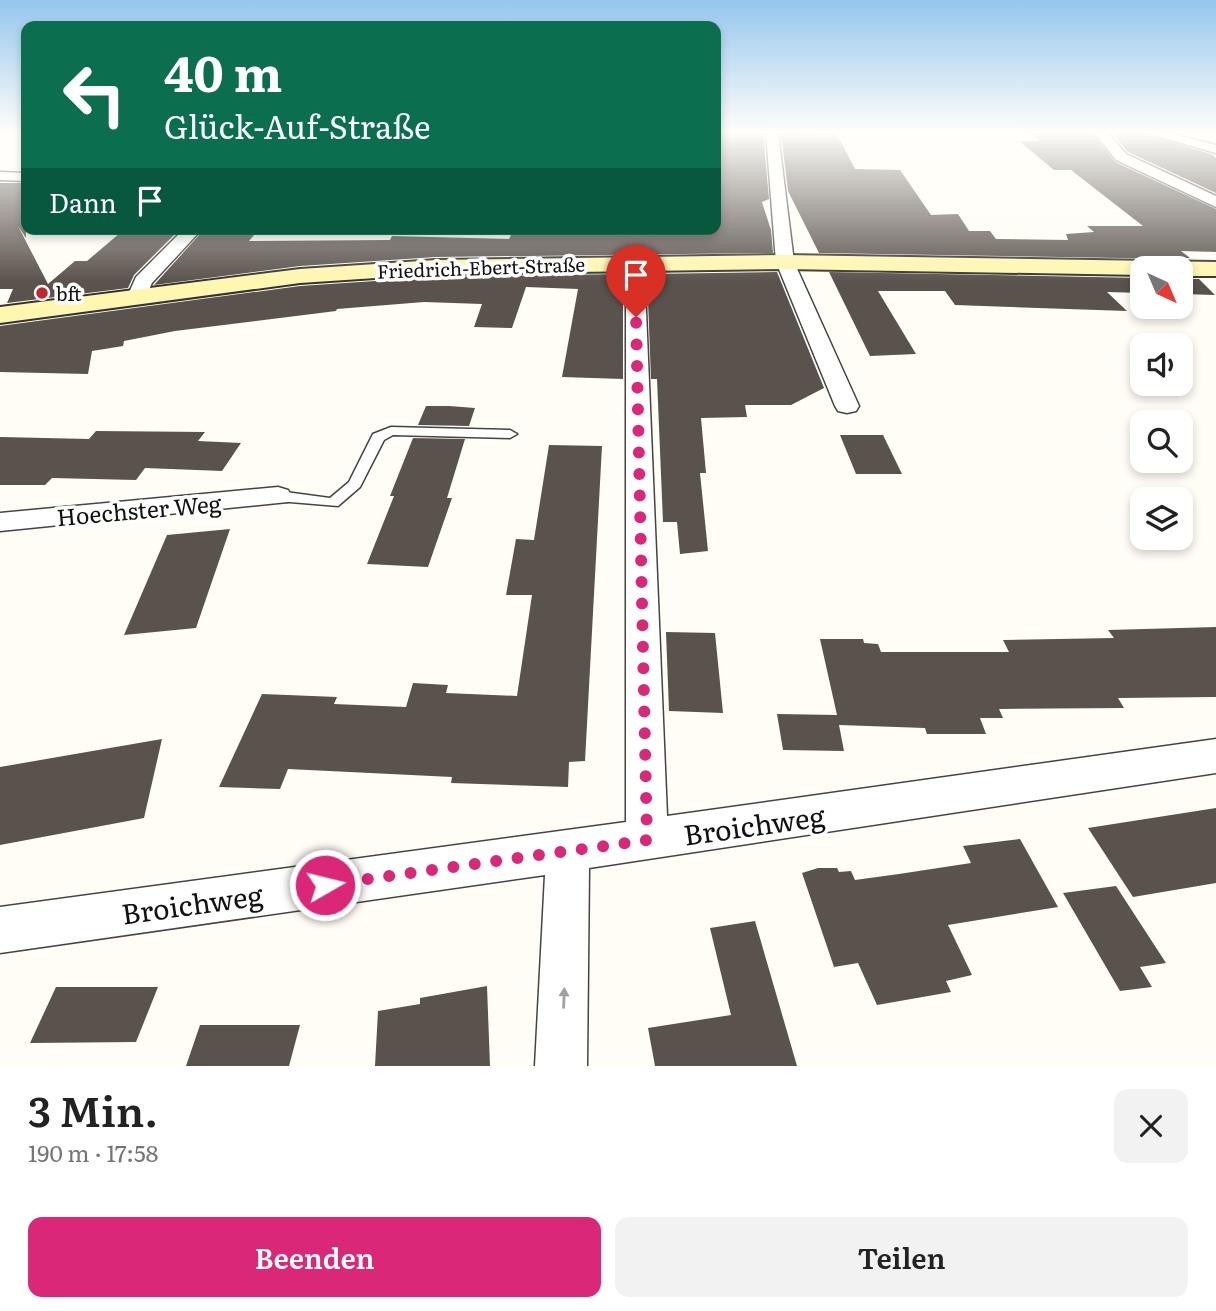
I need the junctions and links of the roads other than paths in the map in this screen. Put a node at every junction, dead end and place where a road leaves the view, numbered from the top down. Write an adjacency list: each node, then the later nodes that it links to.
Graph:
1 (777, 183): 6 (street)
2 (1175, 183): 3 (street)
3 (1216, 202)
4 (188, 235): 8 (street)
5 (635, 262): 6 (main road, Friedrich-Ebert-Straße); 8 (main road, Friedrich-Ebert-Straße); 15 (street)
6 (785, 262): 7 (main road, Friedrich-Ebert-Straße); 10 (street)
7 (1216, 269)
8 (137, 297): 9 (main road, Friedrich-Ebert-Straße)
9 (0, 315)
10 (847, 406)
11 (510, 433): 12 (lane)
12 (278, 496): 13 (street, Hoechster Weg)
13 (0, 522)
14 (1216, 756): 15 (street, Broichweg)
15 (647, 840): 16 (street, Broichweg)
16 (568, 851): 17 (street, Broichweg); 18 (street, one-way to 16)
17 (0, 930)
18 (561, 1066)

